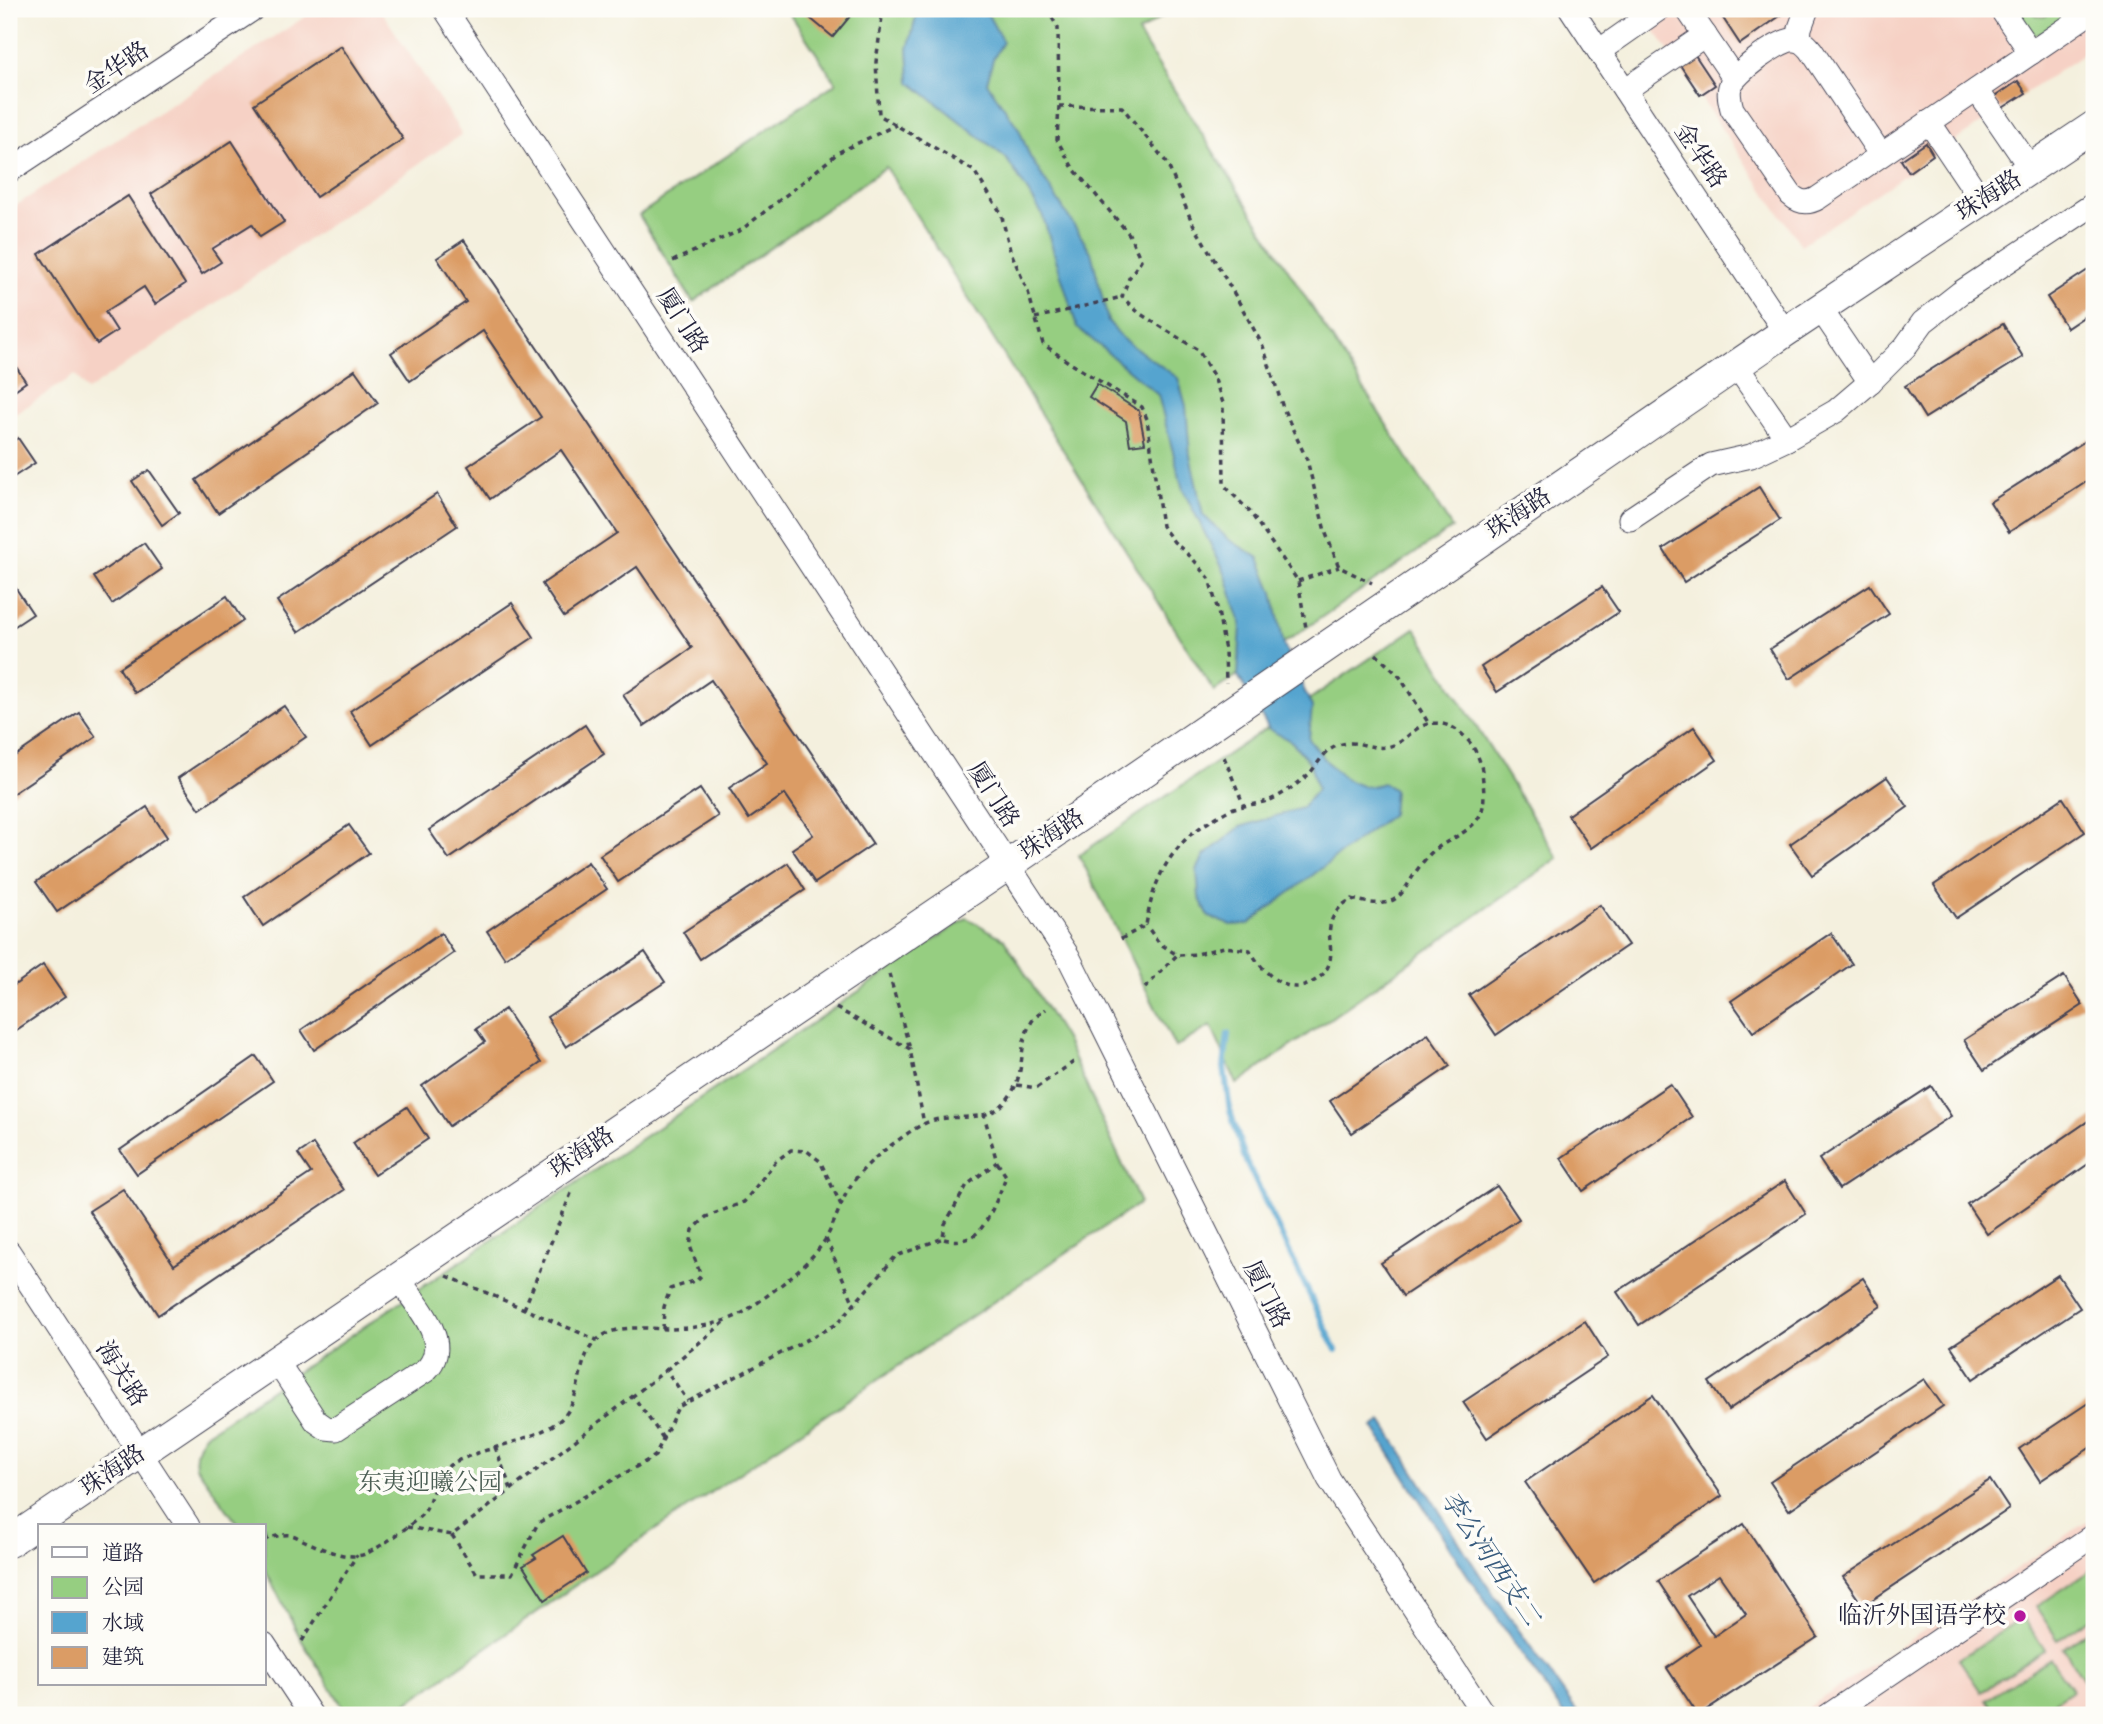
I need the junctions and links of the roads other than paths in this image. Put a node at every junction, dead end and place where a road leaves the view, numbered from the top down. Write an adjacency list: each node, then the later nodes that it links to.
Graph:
1 (253, 9): 20 (street, 金华路)
2 (445, 9): 29 (street, 厦门路)
3 (1571, 9): 11 (street, 金华路)
4 (1660, 9): 11 (street)
5 (1686, 9): 9 (street)
6 (1807, 9): 10 (street)
7 (2001, 9): 12 (street)
8 (2094, 10): 12 (street)
9 (1705, 35): 13 (street); 14 (street)
10 (1799, 40): 13 (street); 18 (street)
11 (1599, 51): 14 (street, 金华路)
12 (2031, 53): 15 (street)
13 (1734, 78): 18 (street)
14 (1625, 90): 24 (street, 金华路)
15 (1977, 90): 16 (street); 19 (street)
16 (1929, 122): 18 (street); 21 (street)
17 (2094, 126): 19 (main road, 珠海路)
18 (1881, 155)
19 (2031, 169): 21 (main road, 珠海路)
20 (9, 171)
21 (1982, 201): 23 (main road, 珠海路)
22 (2094, 204): 26 (street)
23 (1820, 308): 24 (main road, 珠海路); 26 (street)
24 (1786, 332): 25 (main road, 珠海路)
25 (1737, 365): 27 (street); 29 (main road, 珠海路)
26 (1870, 382): 27 (street)
27 (1787, 439): 28 (street)
28 (1630, 519)
29 (1008, 864): 31 (main road, 珠海路); 39 (street, 厦门路)
30 (9, 1252): 33 (street, 海关路)
31 (398, 1278): 32 (main road, 珠海路); 32 (street)
32 (276, 1360): 33 (main road, 珠海路)
33 (141, 1453): 34 (street, 海关路); 36 (main road, 珠海路)
34 (187, 1524)
35 (2094, 1535): 40 (street)
36 (9, 1542)
37 (266, 1647): 38 (street)
38 (311, 1715)
39 (1484, 1715)
40 (1829, 1715)

